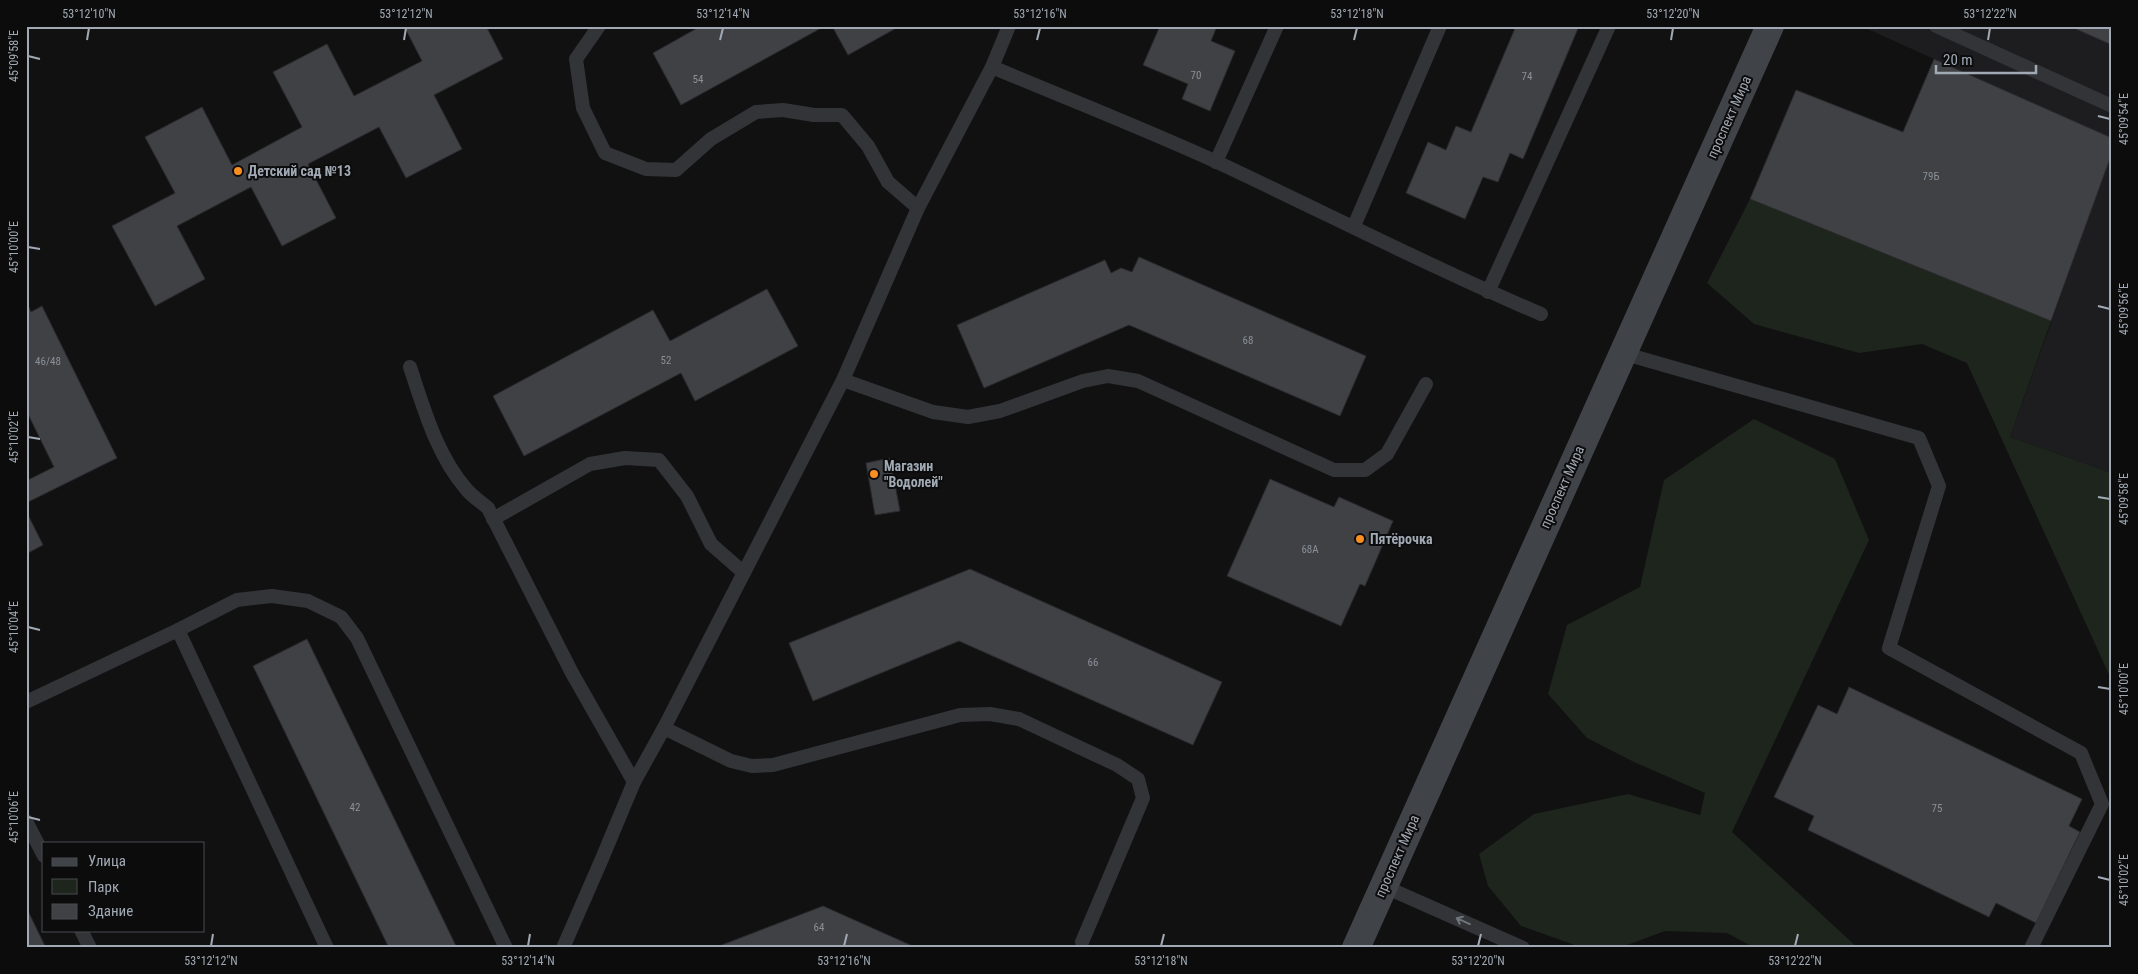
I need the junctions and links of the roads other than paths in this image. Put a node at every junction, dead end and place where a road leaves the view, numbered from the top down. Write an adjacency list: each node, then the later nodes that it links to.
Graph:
1 (599, 26): 11 (lane)
2 (1009, 26): 8 (lane)
3 (1277, 26): 10 (lane)
4 (1440, 26): 12 (lane)
5 (1609, 26): 13 (lane)
6 (1770, 26): 15 (main road, проспект Мира)
7 (1936, 26): 9 (lane)
8 (992, 67): 10 (lane); 11 (lane)
9 (2112, 106)
10 (1216, 162): 12 (lane)
11 (918, 208): 17 (lane)
12 (1354, 226): 13 (lane)
13 (1488, 292): 14 (lane)
14 (1541, 314)
15 (1622, 353): 27 (main road, проспект Мира); 36 (lane)
16 (410, 368): 19 (lane)
17 (843, 380): 18 (lane); 20 (lane)
18 (1426, 384)
19 (493, 519): 20 (lane); 24 (lane)
20 (744, 573): 23 (lane)
21 (178, 630): 22 (lane); 31 (lane); 32 (lane)
22 (26, 702)
23 (664, 728): 24 (lane); 29 (lane)
24 (634, 782): 33 (lane)
25 (26, 821): 26 (lane)
26 (42, 852)
27 (1384, 886): 34 (main road, проспект Мира); 35 (lane, one-way to 27)
28 (82, 932): 30 (lane)
29 (1082, 942)
30 (90, 948)
31 (327, 948)
32 (506, 948)
33 (563, 948)
34 (1356, 948)
35 (1524, 948)
36 (2031, 948)

